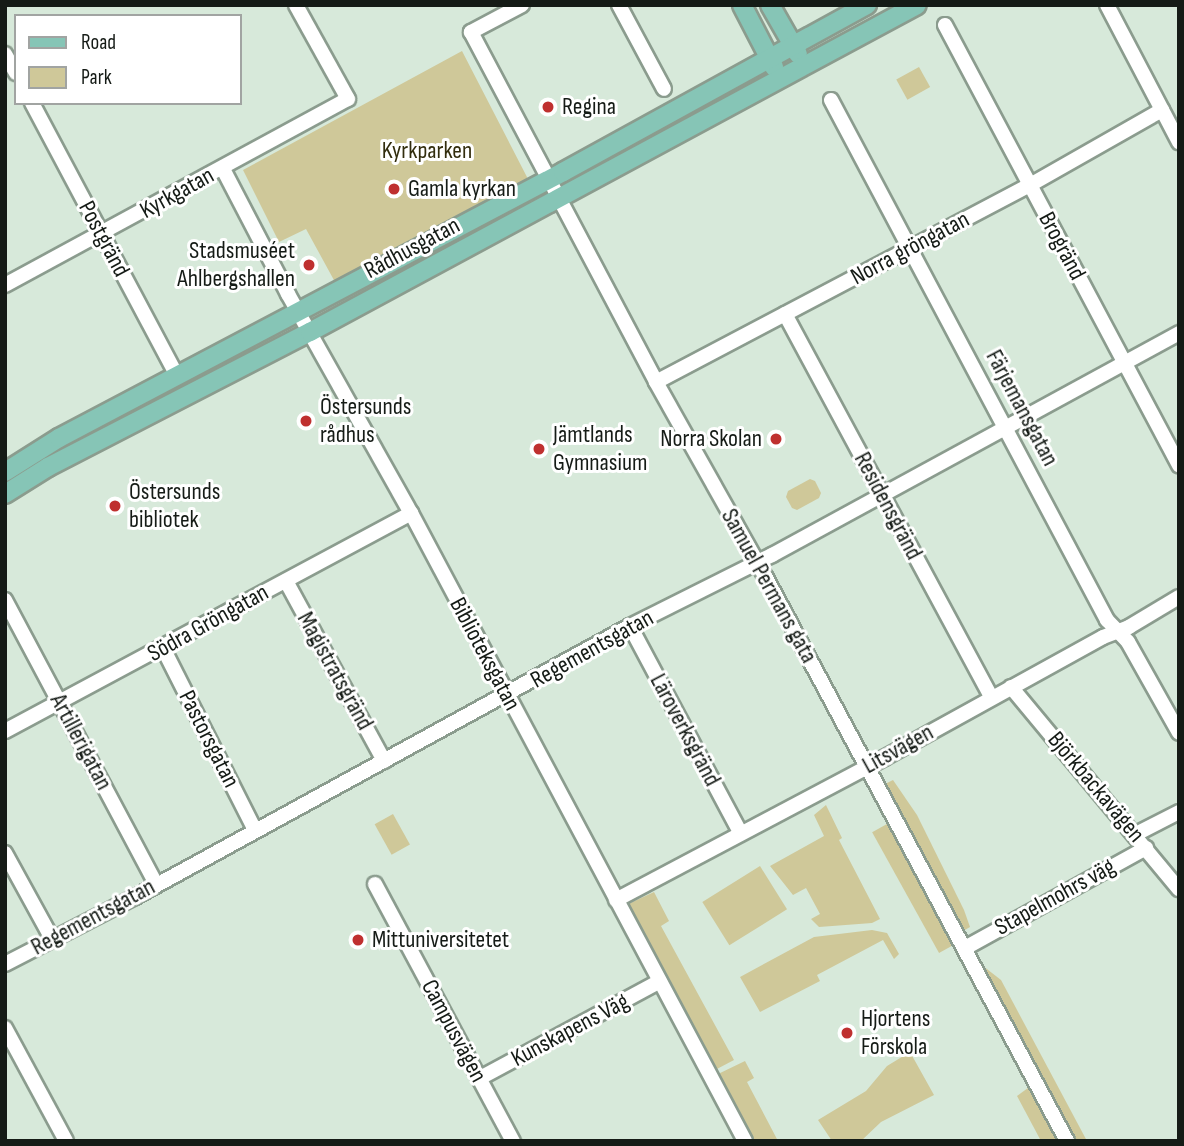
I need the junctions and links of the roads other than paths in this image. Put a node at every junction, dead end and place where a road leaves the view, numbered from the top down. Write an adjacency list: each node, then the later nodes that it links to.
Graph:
1 (296, 5): 21 (street, Kyrkgatan)
2 (522, 5): 22 (street, Samuel Permans gata)
3 (619, 5): 16 (street)
4 (742, 5): 12 (main road)
5 (770, 5): 10 (main road)
6 (867, 5): 10 (main road, Rådhusgatan)
7 (917, 5): 13 (main road, Rådhusgatan)
8 (1107, 5): 19 (street)
9 (945, 26): 23 (street, Brogränd)
10 (793, 46): 12 (main road, Rådhusgatan); 13 (main road)
11 (5, 54): 14 (street)
12 (769, 58): 15 (main road); 22 (main road, Rådhusgatan)
13 (805, 66): 15 (main road, Rådhusgatan)
14 (14, 70)
15 (780, 79): 24 (main road, Rådhusgatan)
16 (664, 89)
17 (831, 100): 26 (street, Färjemansgatan)
18 (33, 105): 25 (street, Postgränd)
19 (1162, 110): 20 (street); 23 (street, Norra gröngatan)
20 (1179, 142)
21 (223, 169): 25 (street, Kyrkgatan); 28 (street, Biblioteksgatan)
22 (550, 179): 24 (street, Samuel Permans gata); 28 (main road, Rådhusgatan)
23 (1030, 185): 26 (street, Norra gröngatan); 32 (street, Brogränd)
24 (559, 196): 30 (main road, Rådhusgatan); 34 (street, Samuel Permans gata)
25 (102, 234): 27 (street, Kyrkgatan); 33 (street, Postgränd)
26 (910, 248): 29 (street, Norra gröngatan); 35 (street, Färjemansgatan)
27 (5, 285)
28 (299, 312): 30 (street, Biblioteksgatan); 33 (main road, Rådhusgatan)
29 (785, 314): 34 (street, Norra gröngatan); 39 (street, Residensgränd)
30 (310, 332): 38 (main road, Rådhusgatan); 40 (street, Biblioteksgatan)
31 (1179, 333): 32 (street, Regementsgatan)
32 (1123, 361): 35 (street, Regementsgatan); 36 (street, Brogränd)
33 (176, 374): 37 (main road, Rådhusgatan)
34 (656, 382): 41 (street, Samuel Permans gata)
35 (1004, 426): 39 (street, Regementsgatan); 46 (street, Färjemansgatan)
36 (1179, 466)
37 (5, 472)
38 (5, 494)
39 (882, 495): 41 (street, Regementsgatan); 50 (street, Residensgränd)
40 (411, 513): 42 (street, Södra Gröngatan); 49 (street, Biblioteksgatan)
41 (757, 562): 45 (street, Regementsgatan); 55 (street, Samuel Permans gata)
42 (286, 581): 47 (street, Södra Gröngatan); 54 (street, Magistratsgränd)
43 (1179, 597): 46 (street, Litsvägen)
44 (5, 600): 51 (street, Artillerigatan)
45 (630, 626): 49 (street, Regementsgatan); 58 (street, Läroverksgränd)
46 (1117, 630): 48 (street, Litsvägen); 53 (street, Färjemansgatan)
47 (163, 648): 51 (street, Södra Gröngatan); 57 (street, Pastorsgatan)
48 (1011, 687): 50 (street, Litsvägen); 59 (street, Björkbackavägen)
49 (507, 696): 54 (street, Regementsgatan); 65 (street, Biblioteksgatan)
50 (991, 697): 55 (street, Litsvägen)
51 (61, 703): 52 (street, Södra Gröngatan); 62 (street, Artillerigatan)
52 (5, 731)
53 (1179, 733)
54 (384, 761): 57 (street, Regementsgatan)
55 (866, 767): 58 (street, Litsvägen); 67 (street, Samuel Permans gata)
56 (1179, 812): 59 (street, Stapelmohrs väg)
57 (255, 830): 62 (street, Regementsgatan)
58 (740, 832): 65 (street, Litsvägen)
59 (1136, 834): 60 (street, Björkbackavägen)
60 (1146, 848): 64 (street, Björkbackavägen); 67 (street, Stapelmohrs väg)
61 (5, 853): 66 (street)
62 (156, 884): 66 (street, Regementsgatan)
63 (375, 884): 71 (street, Campusvägen)
64 (1179, 889)
65 (616, 900): 69 (street, Biblioteksgatan)
66 (52, 939): 68 (street, Regementsgatan)
67 (965, 948): 75 (street, Samuel Permans gata)
68 (5, 964)
69 (660, 981): 71 (street, Kunskapens Väg); 74 (street, Biblioteksgatan)
70 (5, 1028): 72 (street)
71 (480, 1078): 73 (street, Campusvägen)
72 (66, 1141)
73 (513, 1141)
74 (745, 1141)
75 (1067, 1141)

